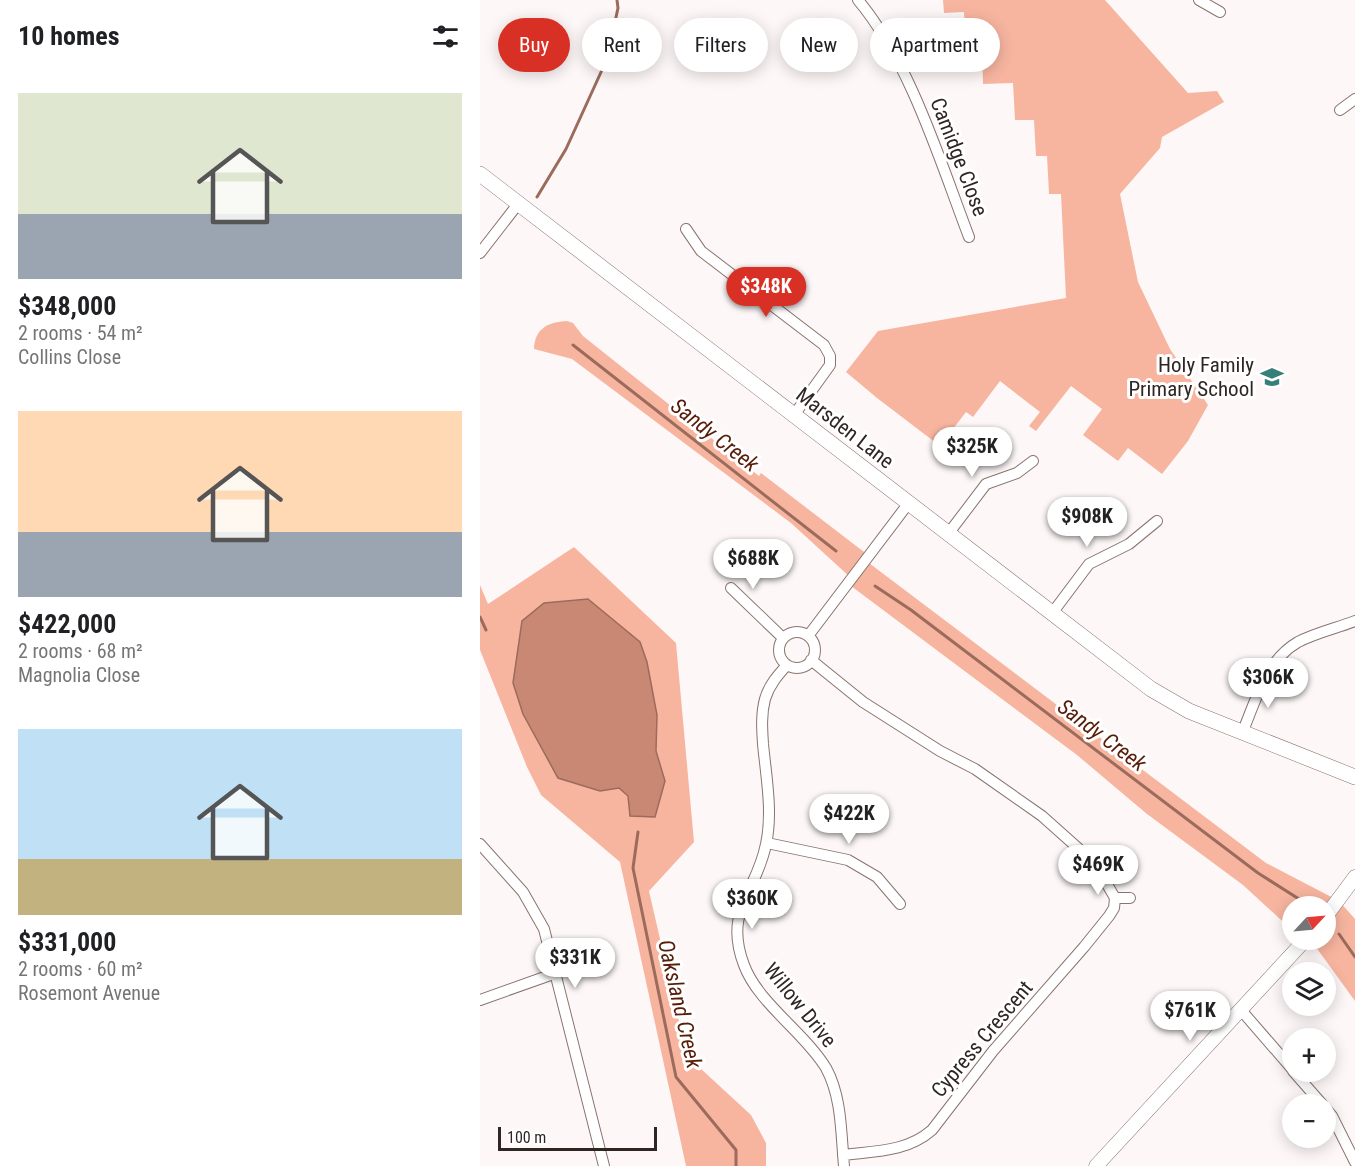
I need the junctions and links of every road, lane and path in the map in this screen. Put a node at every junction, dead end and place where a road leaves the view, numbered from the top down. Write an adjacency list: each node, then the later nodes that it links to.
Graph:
1 (858, 0): 9 (street, Camidge Close)
2 (1199, 0): 3 (street)
3 (1220, 12)
4 (1355, 99): 5 (street)
5 (1340, 110)
6 (480, 174): 7 (main road, Marsden Lane)
7 (518, 204): 10 (street); 11 (main road, Marsden Lane)
8 (686, 229): 11 (street)
9 (969, 237)
10 (480, 253)
11 (794, 415): 13 (main road, Marsden Lane)
12 (1033, 460): 15 (street)
13 (908, 504): 15 (main road, Marsden Lane); 19 (street)
14 (1157, 520): 17 (street)
15 (948, 534): 17 (main road, Marsden Lane)
16 (730, 588): 20 (street)
17 (1053, 612): 23 (main road, Marsden Lane)
18 (1355, 621): 23 (street)
19 (808, 636): 20 (street); 21 (street)
20 (783, 638): 22 (street)
21 (811, 660): 22 (street); 28 (street)
22 (787, 665): 25 (street, Willow Drive)
23 (1242, 733): 24 (main road, Marsden Lane)
24 (1355, 777)
25 (766, 843): 31 (street); 40 (street, Willow Drive)
26 (480, 844): 33 (street)
27 (1355, 877): 30 (street)
28 (1115, 898): 29 (street); 40 (street, Cypress Crescent)
29 (1130, 898)
30 (1336, 903)
31 (900, 904)
32 (1296, 950): 35 (street)
33 (556, 974): 34 (street); 42 (street)
34 (480, 1000)
35 (1241, 1010): 36 (street); 43 (street)
36 (1282, 1058)
37 (1303, 1082): 38 (street)
38 (1313, 1094)
39 (1336, 1124): 41 (street)
40 (844, 1161)
41 (1355, 1162)
42 (604, 1166)
43 (1096, 1166)

